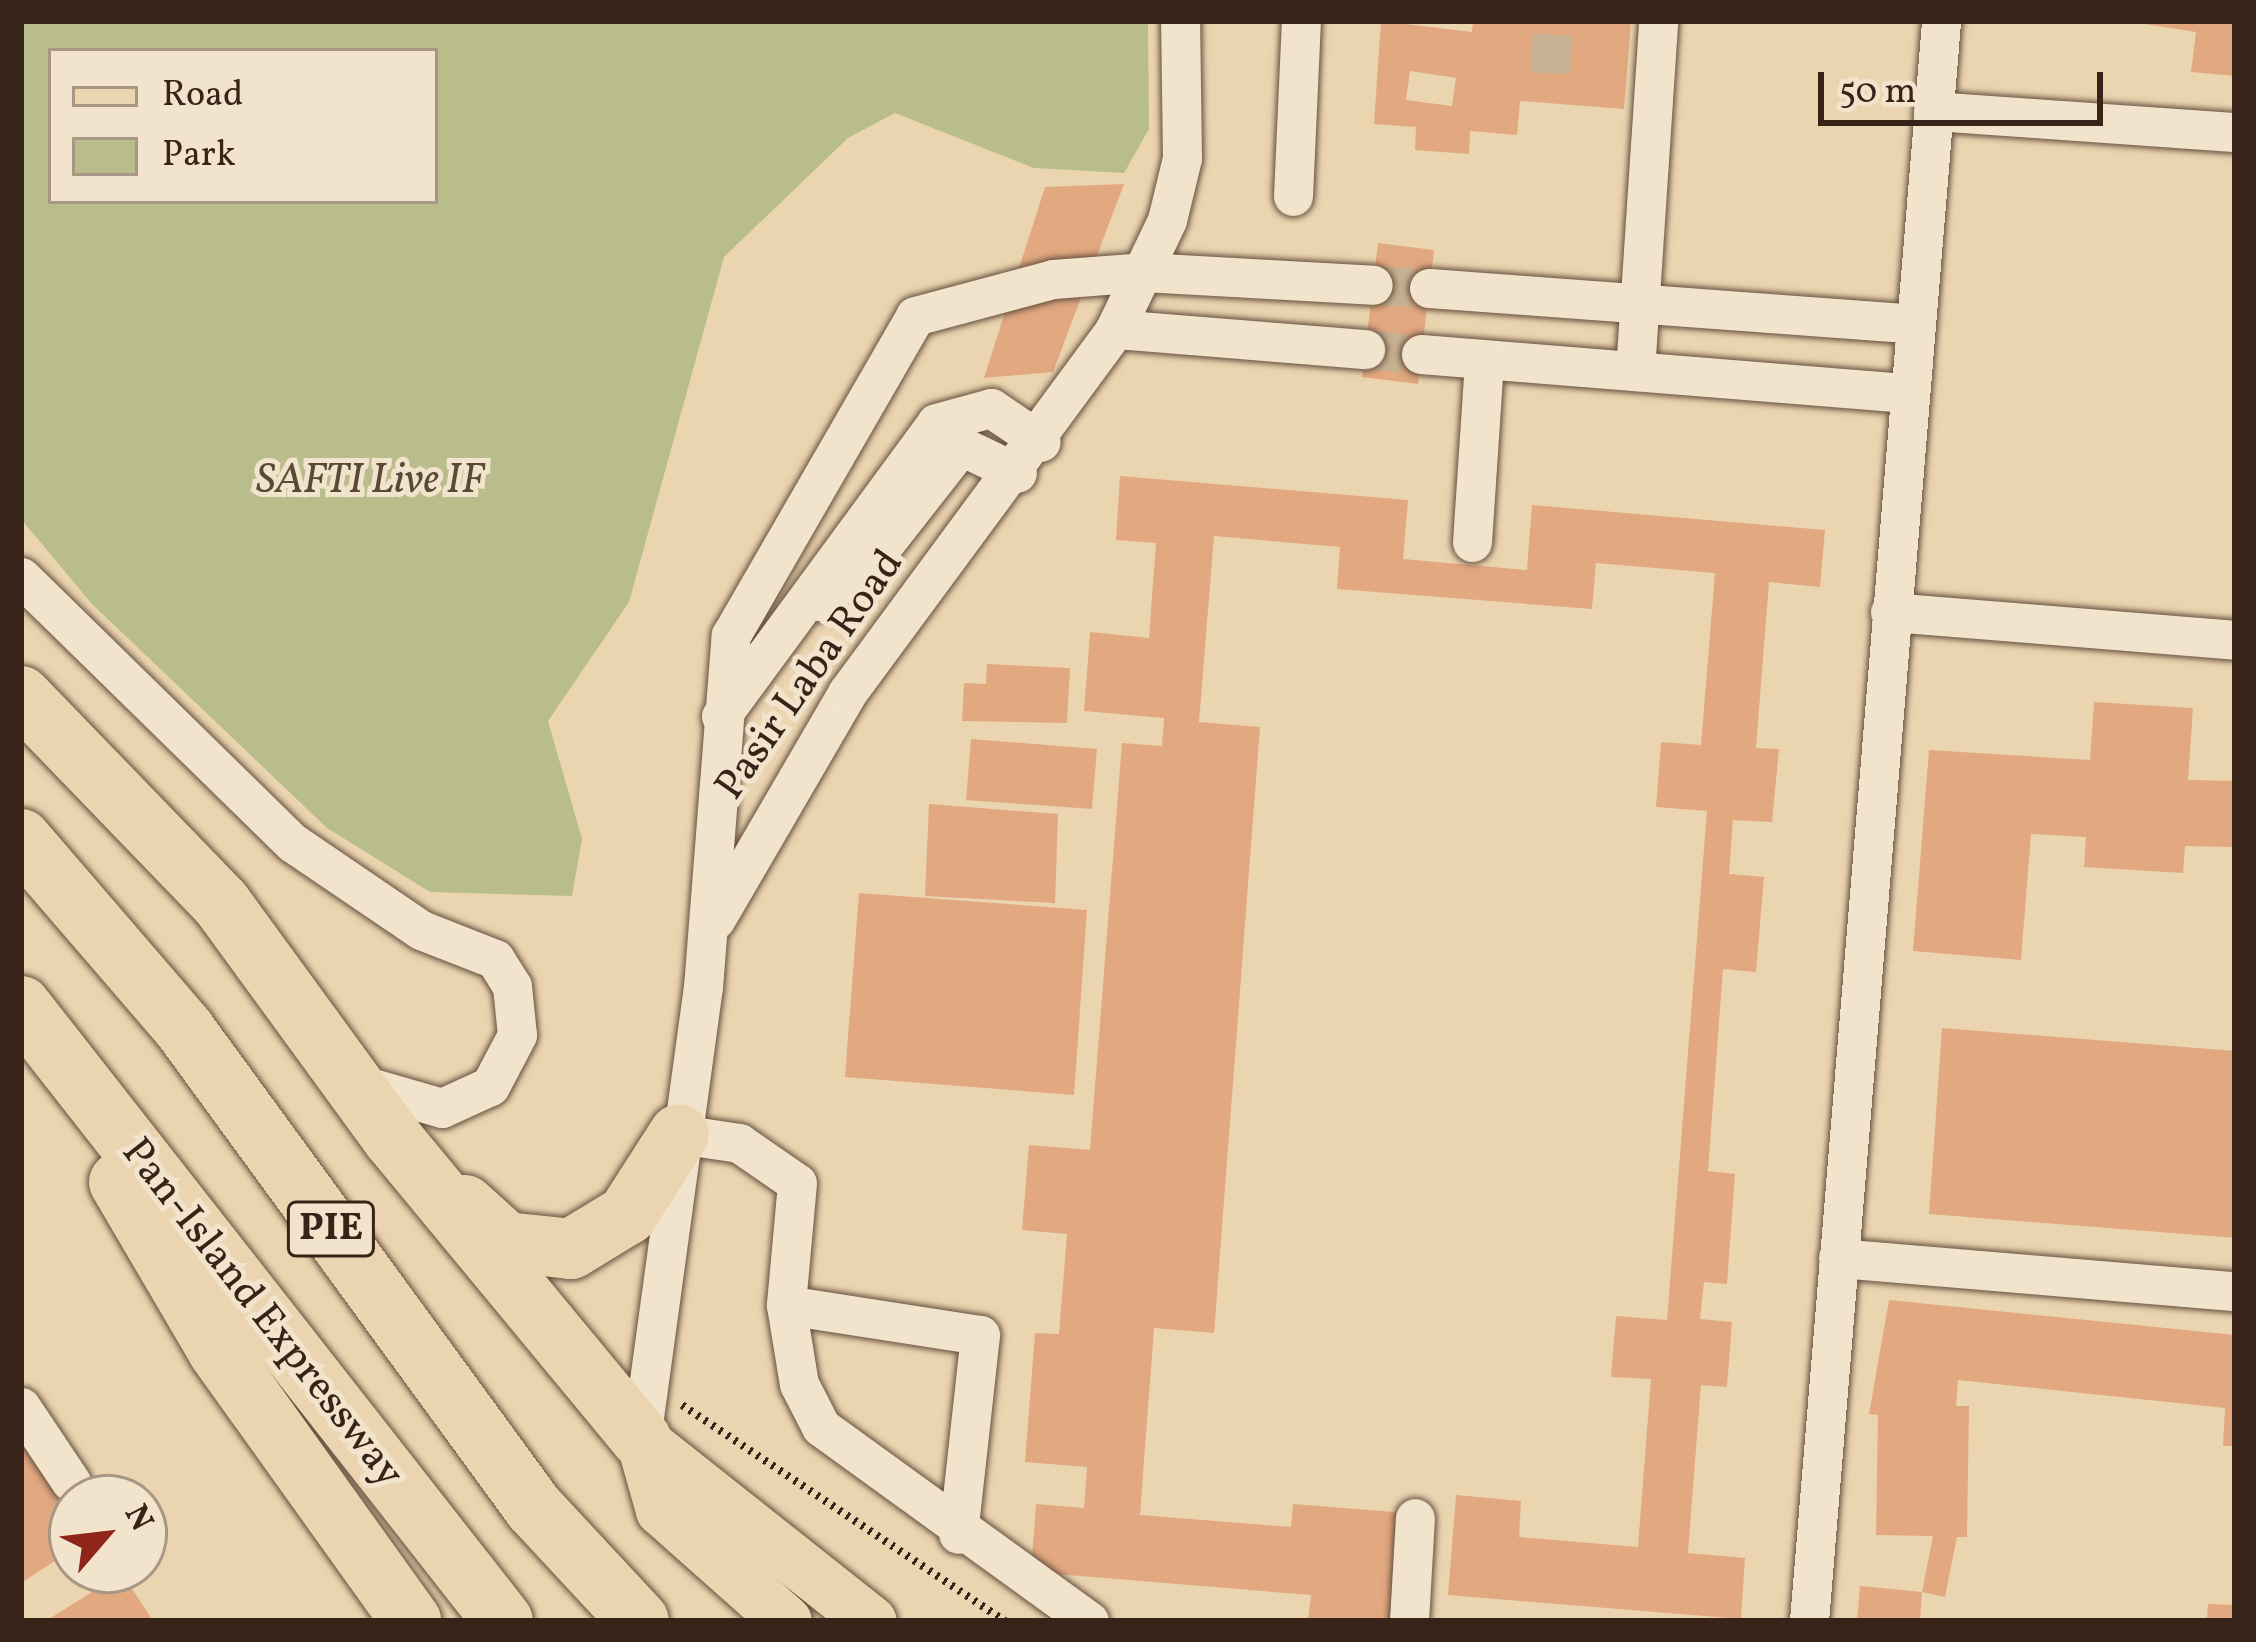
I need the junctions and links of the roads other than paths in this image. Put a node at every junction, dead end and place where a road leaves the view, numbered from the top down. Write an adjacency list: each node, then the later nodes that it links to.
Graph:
1 (1180, 21): 8 (street, Pasir Laba Road)
2 (1301, 21): 7 (street)
3 (1658, 21): 11 (street)
4 (1941, 21): 5 (street)
5 (1933, 111): 6 (street); 12 (street)
6 (2235, 132)
7 (1293, 196)
8 (1143, 272): 9 (street); 13 (street, Pasir Laba Road); 25 (street)
9 (1373, 285)
10 (1430, 288): 11 (street)
11 (1640, 300): 12 (street); 17 (street)
12 (1914, 324): 18 (street)
13 (1115, 329): 14 (street); 19 (street, Pasir Laba Road)
14 (1365, 349)
15 (1421, 354): 16 (street)
16 (1484, 359): 17 (street); 20 (street)
17 (1635, 371): 18 (street)
18 (1907, 393): 22 (street)
19 (1029, 458): 25 (street); 27 (street, Pasir Laba Road)
20 (1472, 542)
21 (21, 577): 30 (street)
22 (1890, 612): 23 (street); 33 (street)
23 (2235, 640)
24 (24, 688): 30 (highway)
25 (721, 716): 27 (street)
26 (21, 839): 43 (highway, PIE)
27 (707, 936): 31 (street, Pasir Laba Road)
28 (21, 1006): 42 (highway, Pan-Island Expressway / PIE)
29 (21, 1016): 41 (highway)
30 (352, 1082): 32 (highway)
31 (679, 1134): 32 (highway); 35 (street); 37 (street, Pasir Laba Road)
32 (394, 1140): 37 (highway)
33 (1838, 1258): 34 (street); 48 (street)
34 (2235, 1291)
35 (786, 1305): 40 (street); 40 (street)
36 (21, 1406): 38 (street)
37 (656, 1418): 44 (main road); 45 (main road)
38 (66, 1474)
39 (1415, 1518): 47 (street)
40 (958, 1534): 46 (street)
41 (411, 1621)
42 (503, 1621)
43 (639, 1621)
44 (786, 1621)
45 (871, 1621)
46 (1089, 1621)
47 (1409, 1621)
48 (1809, 1621)

